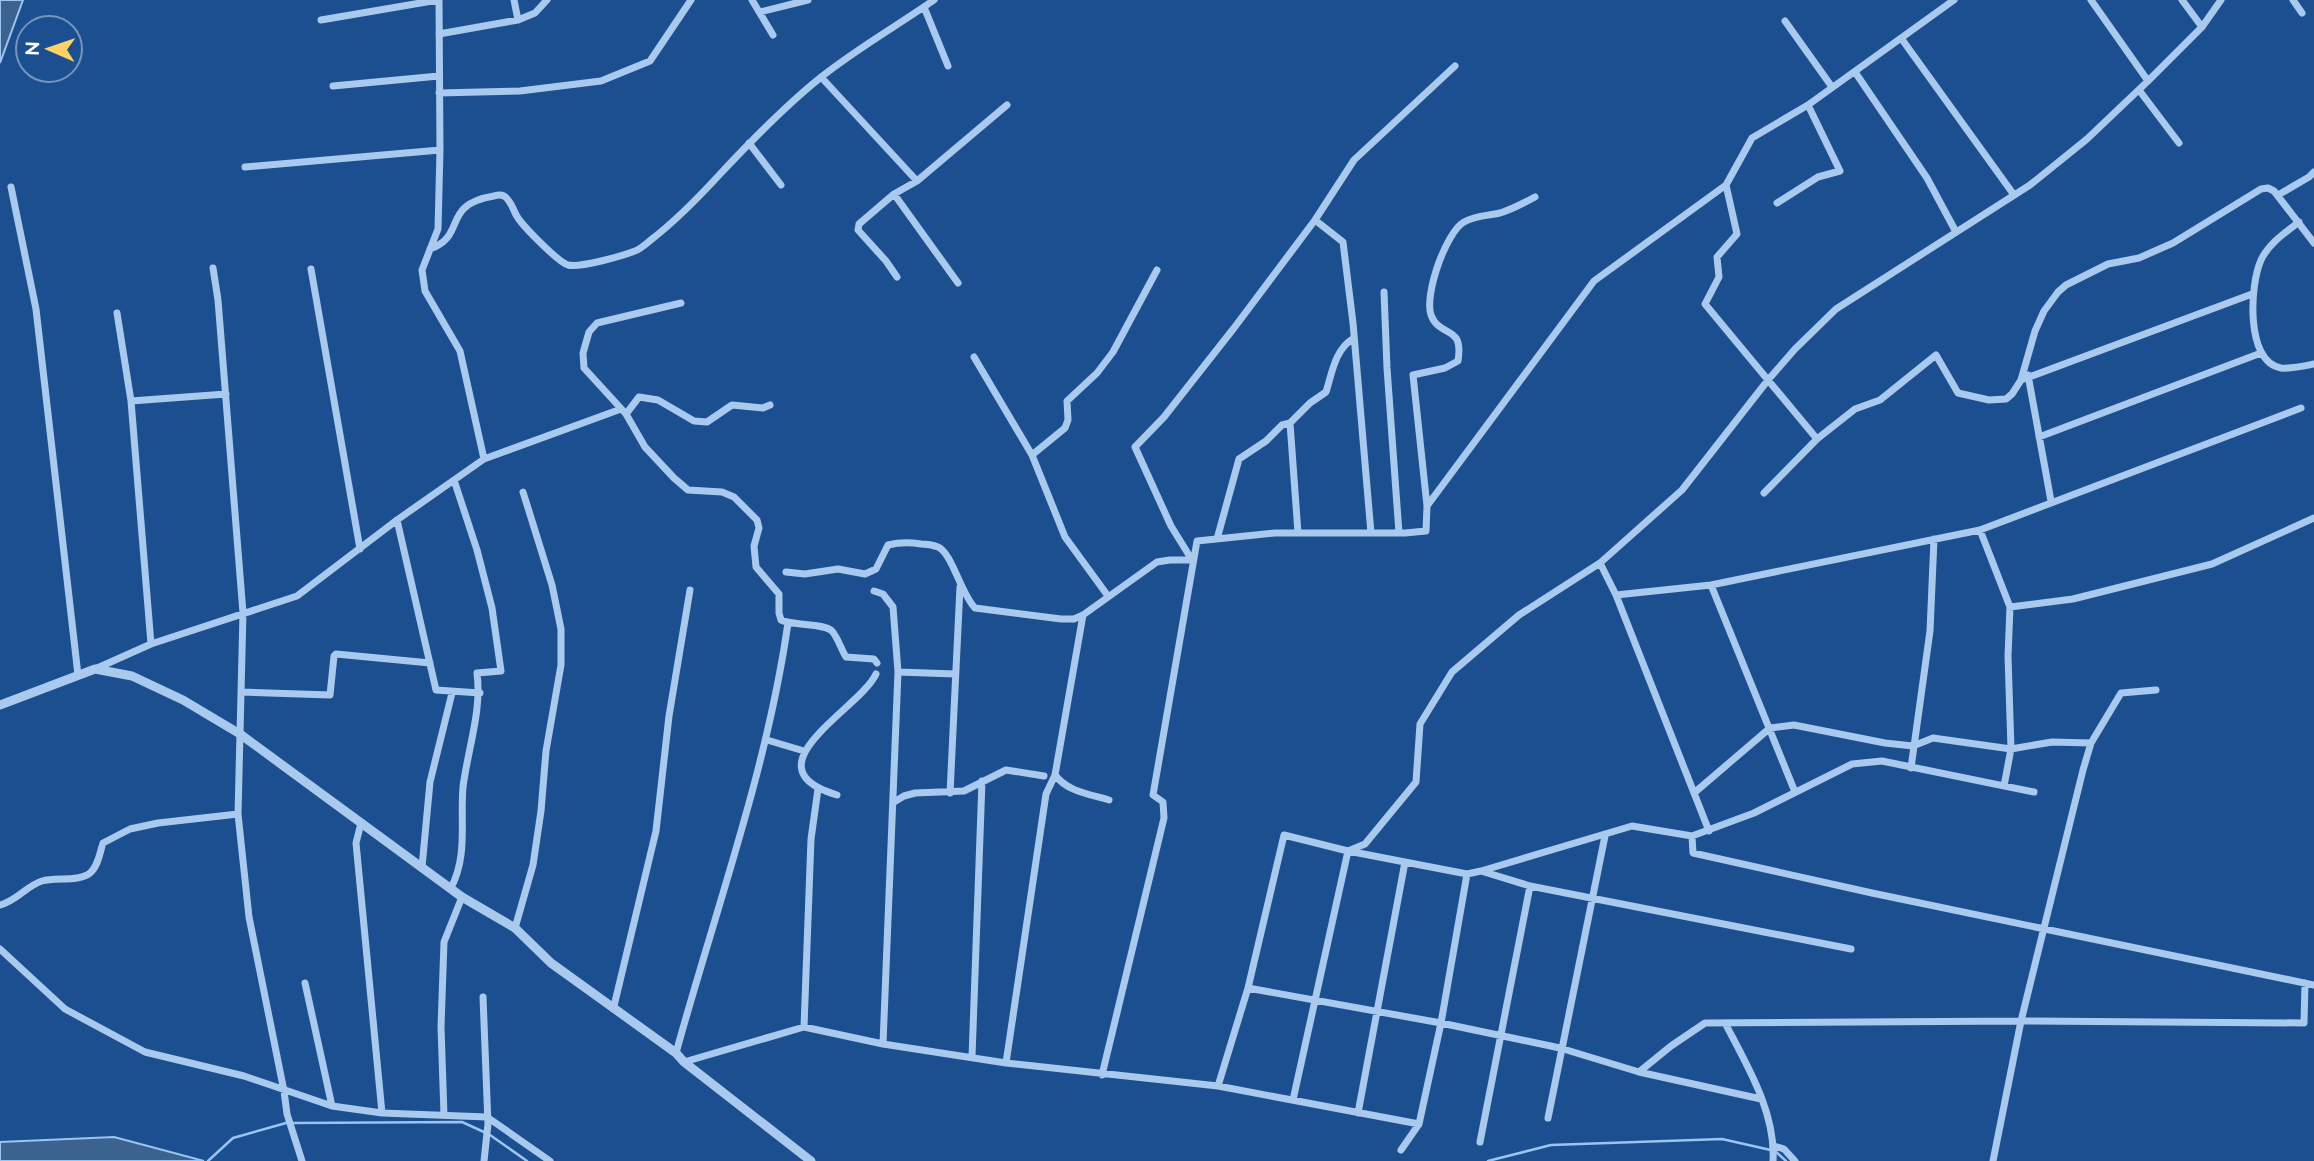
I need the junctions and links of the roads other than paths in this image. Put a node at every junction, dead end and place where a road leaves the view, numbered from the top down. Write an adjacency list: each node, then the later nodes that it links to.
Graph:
1 (438, 0): 16 (street); 20 (street)
2 (514, 0): 17 (street)
3 (547, 0): 17 (street)
4 (691, 0): 32 (street)
5 (752, 0): 14 (street)
6 (808, 0): 14 (street)
7 (934, 0): 13 (street)
8 (1954, 0): 22 (street)
9 (2091, 0): 28 (street)
10 (2182, 0): 19 (street)
11 (2221, 0): 19 (street)
12 (2293, 0): 15 (street)
13 (924, 7): 23 (street); 27 (street)
14 (760, 12): 21 (street)
15 (2302, 13)
16 (321, 20)
17 (518, 20): 20 (street)
18 (1785, 21): 30 (street)
19 (2202, 27): 28 (street)
20 (439, 34): 26 (street)
21 (772, 35)
22 (1901, 38): 25 (street); 45 (street)
23 (948, 65)
24 (1455, 66): 49 (street)
25 (1855, 72): 30 (street); 51 (street)
26 (439, 76): 29 (street); 32 (street)
27 (821, 77): 35 (street); 40 (street)
28 (2148, 81): 31 (street)
29 (333, 86)
30 (1832, 87): 34 (street)
31 (2139, 90): 36 (street); 45 (street)
32 (439, 93): 37 (street)
33 (1007, 105): 40 (street)
34 (1808, 105): 42 (street); 48 (street)
35 (750, 143): 41 (street); 53 (street)
36 (2179, 143)
37 (440, 150): 38 (street); 53 (street)
38 (244, 167)
39 (2314, 172): 46 (street)
40 (917, 181): 44 (street)
41 (781, 185)
42 (1726, 185): 68 (street); 83 (street)
43 (11, 187): 113 (street)
44 (894, 194): 57 (street); 58 (street)
45 (2014, 195): 51 (street)
46 (2278, 195): 50 (street); 67 (street)
47 (1535, 197): 83 (street)
48 (1777, 203)
49 (1315, 220): 63 (street); 93 (street)
50 (2299, 222): 52 (street); 60 (street)
51 (1956, 232): 68 (street)
52 (2314, 243)
53 (430, 249): 78 (street)
54 (214, 268): 69 (street)
55 (311, 269): 92 (street)
56 (1157, 270): 77 (street)
57 (897, 277)
58 (958, 283)
59 (1384, 292): 89 (street)
60 (2252, 294): 64 (street); 67 (street)
61 (681, 303): 73 (street)
62 (117, 313): 70 (street)
63 (1354, 338): 74 (street); 88 (street)
64 (2261, 353): 66 (street); 75 (street)
65 (974, 357): 77 (street)
66 (2314, 364)
67 (2024, 378): 75 (street); 76 (street)
68 (1768, 380): 76 (street); 94 (street)
69 (226, 394): 70 (street); 103 (street)
70 (131, 401): 106 (street)
71 (770, 405): 73 (street)
72 (2301, 408): 82 (street)
73 (623, 412): 78 (street); 105 (street)
74 (1290, 423): 87 (street); 90 (street)
75 (2039, 437): 82 (street)
76 (1817, 439): 81 (street)
77 (1032, 456): 101 (street)
78 (484, 459): 79 (street)
79 (454, 480): 85 (street); 117 (street)
80 (523, 492): 155 (street)
81 (1764, 493)
82 (2051, 501): 86 (street)
83 (1427, 506): 89 (street)
84 (2314, 518): 102 (street)
85 (397, 520): 92 (street); 107 (street)
86 (1980, 530): 91 (street); 102 (street)
87 (1298, 533): 88 (street); 90 (street)
88 (1371, 533): 89 (street)
89 (1399, 533)
90 (1217, 539): 93 (street)
91 (1934, 539): 97 (street); 123 (street)
92 (360, 549): 103 (street)
93 (1192, 560): 101 (street); 178 (street)
94 (1600, 563): 100 (street); 144 (street)
95 (786, 572): 96 (street)
96 (960, 585): 104 (street); 112 (street)
97 (1711, 585): 100 (street); 119 (street)
98 (690, 590): 164 (street)
99 (874, 592): 110 (street)
100 (1616, 595): 135 (street)
101 (1108, 596): 104 (street)
102 (2010, 607): 124 (street)
103 (243, 614): 106 (street); 115 (street)
104 (1083, 615): 127 (street)
105 (788, 623): 108 (street); 121 (street)
106 (151, 644): 109 (street)
107 (430, 663): 115 (street); 116 (street)
108 (877, 663)
109 (94, 669): 113 (street); 120 (street)
110 (898, 672): 112 (street); 138 (street)
111 (876, 674): 125 (street)
112 (955, 674): 134 (street)
113 (78, 675): 118 (street)
114 (2156, 690): 122 (street)
115 (241, 692): 120 (street)
116 (452, 692): 117 (street); 146 (street)
117 (480, 693): 150 (street)
118 (0, 705)
119 (1770, 728): 123 (street); 132 (street); 135 (street)
120 (240, 734): 139 (street); 140 (street)
121 (767, 740): 125 (street); 173 (street)
122 (2091, 743): 124 (street); 154 (street)
123 (1913, 746): 124 (street); 126 (street)
124 (2011, 750): 130 (street)
125 (804, 751): 131 (street)
126 (1911, 768): 130 (street); 132 (street)
127 (1055, 775): 137 (street); 176 (street)
128 (1044, 776): 129 (street)
129 (982, 781): 134 (street); 174 (street)
130 (2004, 786): 133 (street)
131 (818, 789): 136 (street); 169 (street)
132 (1796, 792): 141 (street)
133 (2034, 792)
134 (950, 793): 138 (street)
135 (1694, 793): 141 (street)
136 (837, 795)
137 (1109, 800)
138 (894, 802): 171 (street)
139 (238, 814): 153 (street); 180 (street)
140 (361, 823): 146 (street); 184 (street)
141 (1709, 831): 143 (street)
142 (1605, 836): 143 (street); 147 (street); 152 (street)
143 (1692, 836): 154 (street)
144 (1348, 850): 145 (street); 161 (street); 163 (street)
145 (1405, 862): 148 (street); 165 (street)
146 (422, 867): 150 (street)
147 (1481, 871): 148 (street); 149 (street)
148 (1467, 874): 167 (street)
149 (1530, 886): 152 (street); 170 (street)
150 (450, 888): 151 (street)
151 (462, 897): 155 (street); 186 (street)
152 (1593, 899): 157 (street); 172 (street)
153 (0, 905)
154 (2044, 927): 159 (street); 166 (street)
155 (515, 928): 164 (street)
156 (0, 949): 180 (street)
157 (1851, 949)
158 (305, 983): 183 (street)
159 (2305, 983): 160 (street); 166 (street)
160 (2314, 985)
161 (1248, 988): 163 (street); 179 (street)
162 (482, 997): 188 (street)
163 (1314, 999): 165 (street); 182 (street)
164 (614, 1006): 173 (street)
165 (1377, 1010): 167 (street); 185 (street)
166 (2021, 1021): 168 (street); 199 (street)
167 (1441, 1023): 170 (street); 189 (street)
168 (1725, 1023): 177 (street); 181 (street)
169 (804, 1027): 171 (street); 175 (street)
170 (1502, 1036): 172 (street); 190 (street)
171 (883, 1044): 174 (street)
172 (1560, 1048): 177 (street); 187 (street)
173 (676, 1053): 175 (street)
174 (972, 1057): 176 (street)
175 (684, 1062): 196 (street)
176 (1006, 1063): 178 (street)
177 (1639, 1072): 181 (street)
178 (1102, 1075): 179 (street)
179 (1218, 1086): 182 (street)
180 (284, 1091): 183 (street); 193 (street)
181 (1761, 1099): 191 (street)
182 (1293, 1100): 185 (street)
183 (332, 1106): 184 (street)
184 (382, 1113): 186 (street)
185 (1358, 1113): 189 (street)
186 (444, 1115): 188 (street)
187 (1548, 1118)
188 (487, 1120): 194 (street); 195 (street)
189 (1419, 1124): 192 (street)
190 (1480, 1142)
191 (1774, 1146): 197 (street); 198 (street)
192 (1401, 1150)
193 (302, 1161)
194 (484, 1161)
195 (550, 1161)
196 (811, 1161)
197 (1773, 1161)
198 (1796, 1161)
199 (1993, 1161)

